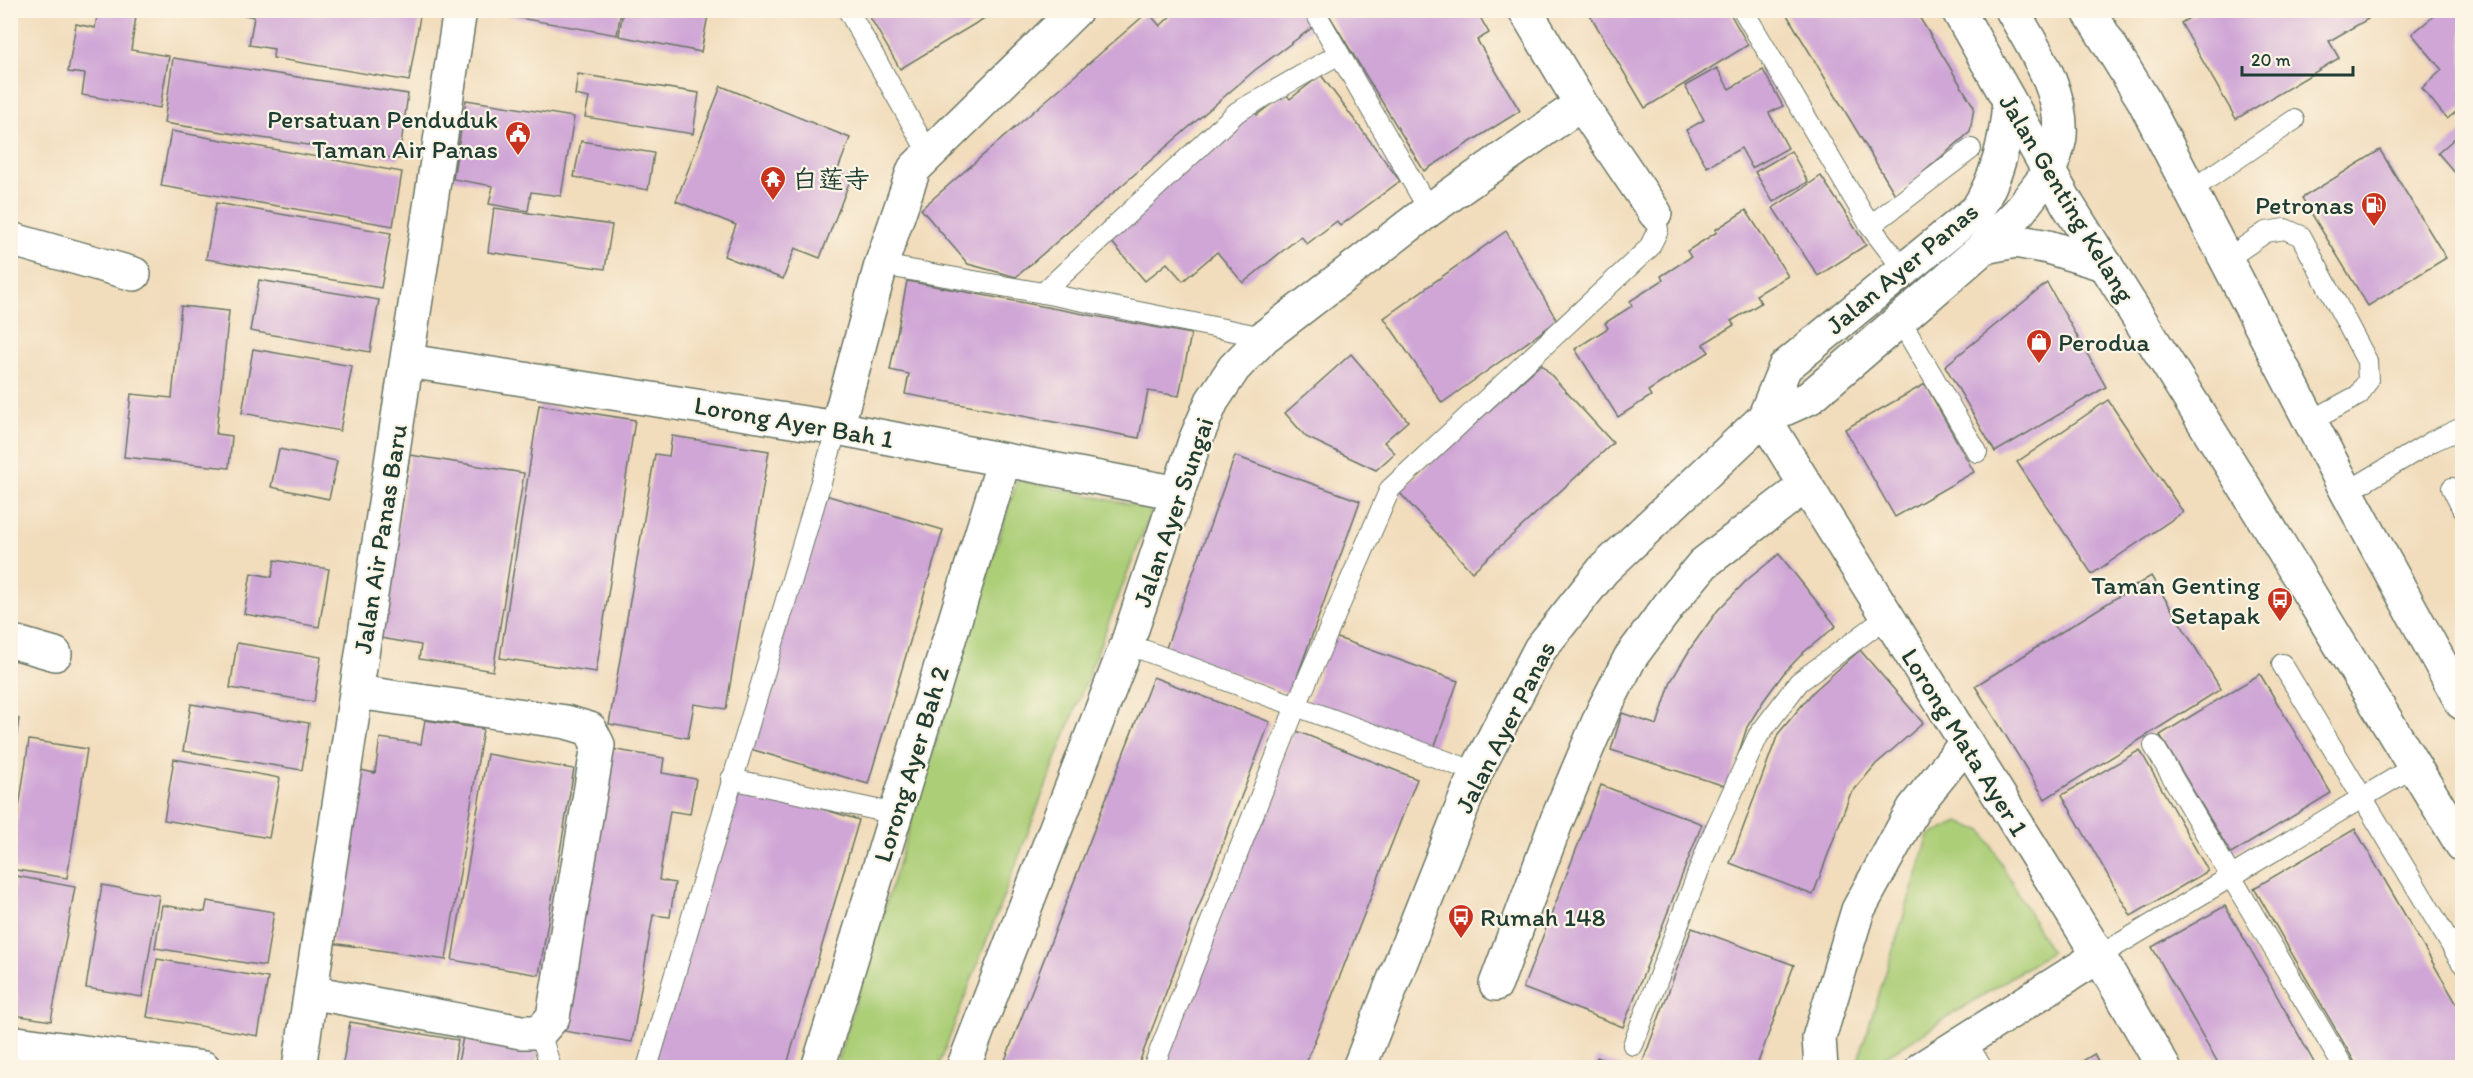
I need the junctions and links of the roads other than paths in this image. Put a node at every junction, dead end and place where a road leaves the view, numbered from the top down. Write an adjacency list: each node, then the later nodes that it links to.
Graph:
1 (460, 10): 31 (street, Jalan Air Panas Baru)
2 (848, 10): 15 (lane)
3 (1076, 10): 15 (street)
4 (1314, 10): 10 (lane)
5 (1525, 10): 12 (street)
6 (1743, 10): 20 (lane)
7 (1958, 10): 11 (street, Jalan Genting Kelang)
8 (2012, 10): 16 (street, Jalan Ayer Panas)
9 (2088, 10): 17 (street)
10 (1339, 54): 18 (lane); 28 (lane)
11 (2009, 102): 16 (street, Jalan Genting Kelang); 26 (street, Jalan Ayer Panas)
12 (1581, 104): 18 (street, Jalan Ayer Sungai); 19 (street)
13 (2295, 120): 17 (lane)
14 (1971, 150): 20 (lane)
15 (929, 153): 25 (street)
16 (2049, 171): 22 (street, Jalan Ayer Panas); 24 (street, Jalan Genting Kelang)
17 (2191, 190): 23 (street)
18 (1429, 210): 30 (street, Jalan Ayer Sungai)
19 (1655, 213): 50 (lane)
20 (1870, 226): 26 (lane)
21 (10, 239): 27 (street)
22 (1984, 247): 24 (street); 29 (street, Jalan Ayer Panas)
23 (2227, 259): 33 (street); 33 (lane)
24 (2106, 265): 53 (street, Jalan Genting Kelang)
25 (881, 266): 28 (lane); 34 (street)
26 (1903, 270): 32 (street, Jalan Ayer Panas)
27 (134, 274)
28 (1043, 292): 30 (lane)
29 (1900, 320): 32 (street, Jalan Ayer Panas); 36 (lane)
30 (1263, 337): 41 (street, Jalan Ayer Sungai)
31 (408, 361): 34 (street, Lorong Ayer Bah 1); 48 (street, Jalan Air Panas Baru)
32 (1764, 418): 38 (street, Lorong Mata Ayer 1); 54 (street, Jalan Ayer Panas)
33 (2311, 421): 40 (street)
34 (837, 428): 37 (street, Lorong Ayer Bah 1); 55 (lane)
35 (2463, 428): 40 (lane)
36 (1977, 452)
37 (1004, 460): 41 (street, Lorong Ayer Bah 1); 57 (street, Lorong Ayer Bah 2)
38 (1806, 485): 43 (street, Lorong Mata Ayer 1); 62 (street)
39 (2452, 488): 42 (lane)
40 (2347, 492): 49 (street)
41 (1178, 493): 45 (street, Jalan Ayer Sungai)
42 (2463, 508)
43 (1887, 617): 51 (street, Lorong Mata Ayer 1); 66 (lane)
44 (10, 641): 46 (street)
45 (1126, 644): 50 (lane); 73 (street, Jalan Ayer Sungai)
46 (55, 654)
47 (2282, 664): 56 (lane)
48 (357, 692): 63 (street, Jalan Air Panas Baru); 64 (street)
49 (2463, 703)
50 (1296, 706): 54 (lane); 74 (lane)
51 (1966, 743): 60 (street, Lorong Mata Ayer 1); 76 (street)
52 (2154, 746): 59 (lane)
53 (2415, 766): 56 (lane); 58 (street, Jalan Genting Kelang)
54 (1476, 772): 75 (street, Jalan Ayer Panas)
55 (731, 779): 57 (lane); 71 (lane)
56 (2363, 797): 59 (lane); 61 (lane)
57 (896, 814): 72 (street, Lorong Ayer Bah 2)
58 (2463, 844)
59 (2232, 876): 60 (lane); 79 (lane)
60 (2098, 956): 67 (street); 78 (street, Lorong Mata Ayer 1)
61 (2463, 963)
62 (1496, 984)
63 (311, 992): 64 (street); 69 (street, Jalan Air Panas Baru)
64 (540, 1032): 70 (lane)
65 (10, 1042): 68 (street)
66 (1633, 1045)
67 (1974, 1054): 77 (street)
68 (204, 1068)
69 (299, 1068)
70 (551, 1068)
71 (647, 1068)
72 (818, 1068)
73 (963, 1068)
74 (1153, 1068)
75 (1359, 1068)
76 (1821, 1068)
77 (1922, 1068)
78 (2164, 1068)
79 (2344, 1068)

